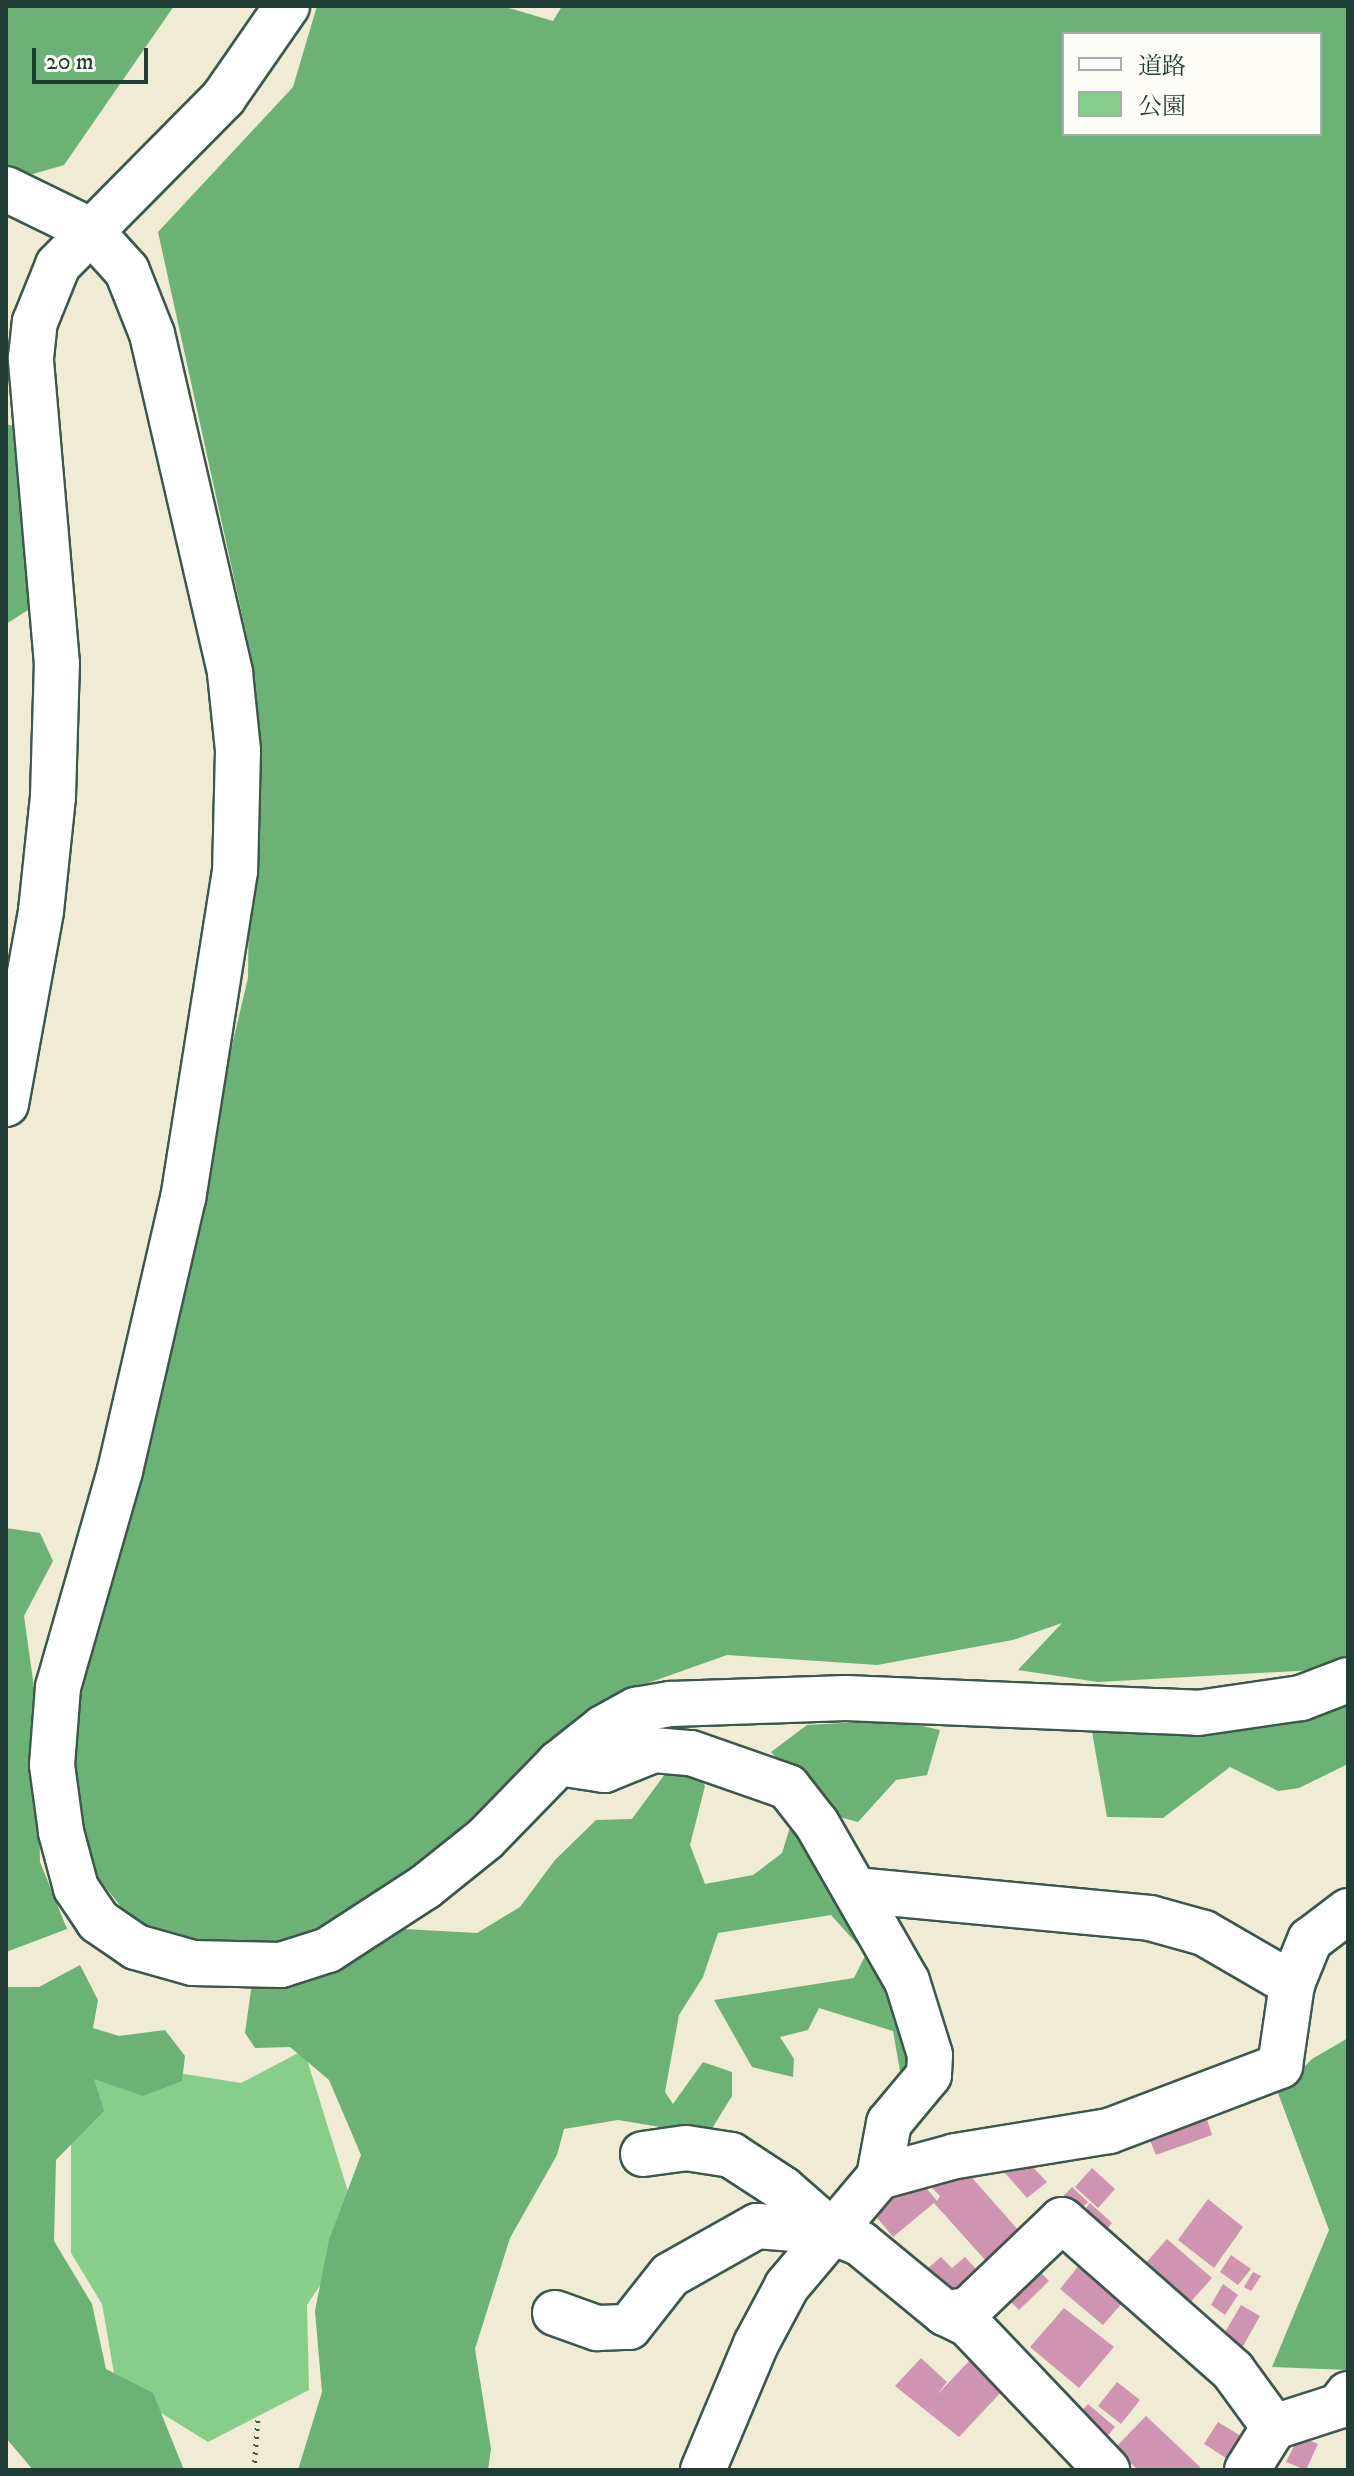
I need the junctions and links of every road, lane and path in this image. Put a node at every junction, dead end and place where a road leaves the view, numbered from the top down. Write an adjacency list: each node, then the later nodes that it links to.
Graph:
1 (287, 6): 3 (street)
2 (6, 189): 3 (street)
3 (90, 230): 4 (street); 6 (street)
4 (6, 1104)
5 (1348, 1680): 6 (street)
6 (559, 1763): 7 (street)
7 (855, 1890): 9 (street); 11 (street)
8 (1348, 1911): 9 (street)
9 (1292, 1984): 11 (street)
10 (643, 2154): 12 (street)
11 (879, 2177): 12 (street)
12 (832, 2232): 13 (street); 14 (street); 19 (street)
13 (555, 2313)
14 (945, 2313): 17 (street); 20 (street)
15 (1348, 2394): 17 (street)
16 (258, 2417): 18 (path)
17 (1274, 2427): 21 (street)
18 (254, 2470)
19 (703, 2470)
20 (1107, 2470)
21 (1247, 2470)

